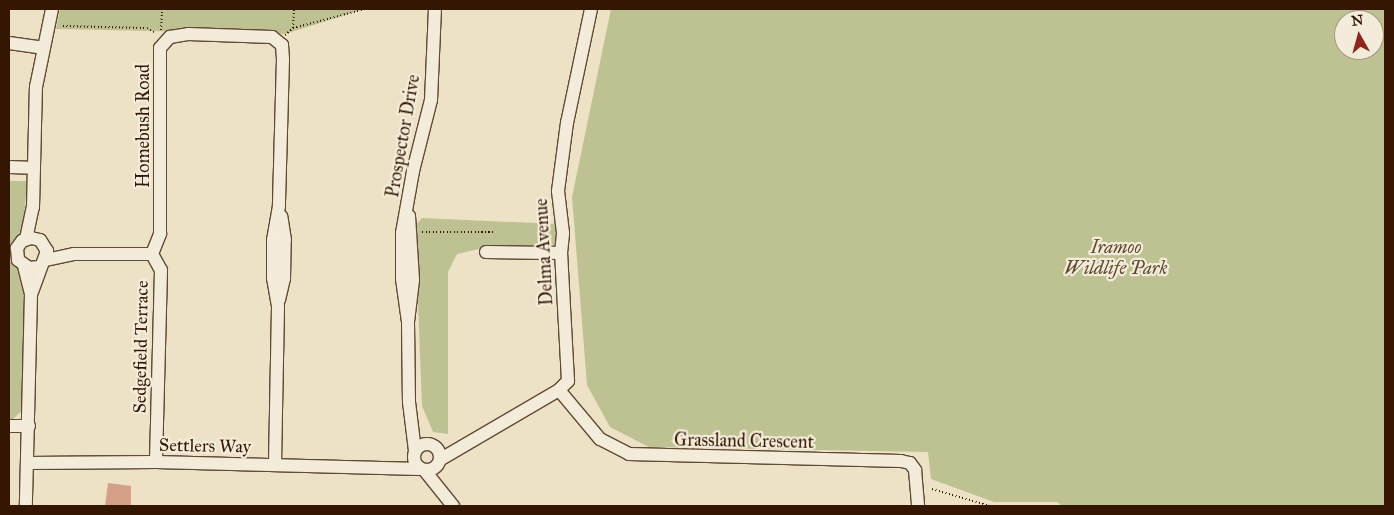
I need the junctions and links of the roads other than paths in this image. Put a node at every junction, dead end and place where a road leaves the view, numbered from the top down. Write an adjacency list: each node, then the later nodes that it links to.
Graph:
1 (52, 9): 5 (street)
2 (435, 9): 17 (street, Prospector Drive)
3 (591, 9): 11 (street, Delma Avenue)
4 (9, 43): 5 (street)
5 (43, 48): 7 (street)
6 (9, 167): 7 (street)
7 (34, 168): 8 (street)
8 (33, 207): 9 (street); 12 (street)
9 (26, 239): 12 (street); 14 (street)
10 (486, 252): 11 (street)
11 (561, 252): 16 (street, Delma Avenue)
12 (43, 253): 13 (street); 14 (street); 15 (street)
13 (152, 254): 22 (street, Sedgefield Terrace); 24 (street, Homebush Road)
14 (24, 266): 15 (street)
15 (31, 294): 19 (street)
16 (559, 390): 21 (street); 30 (street, Grassland Crescent)
17 (410, 418): 20 (street, Prospector Drive); 21 (street)
18 (9, 426): 19 (street)
19 (29, 426): 23 (street)
20 (414, 453): 21 (street, Settlers Way); 25 (street, Settlers Way); 26 (street, Prospector Drive)
21 (436, 454): 26 (street); 27 (street)
22 (156, 462): 23 (street, Settlers Way); 24 (street, Settlers Way)
23 (27, 463): 28 (street)
24 (275, 465): 25 (street, Settlers Way)
25 (382, 467): 26 (street, Settlers Way)
26 (422, 470): 27 (street)
27 (446, 493): 29 (street)
28 (26, 506)
29 (453, 506)
30 (918, 506)

